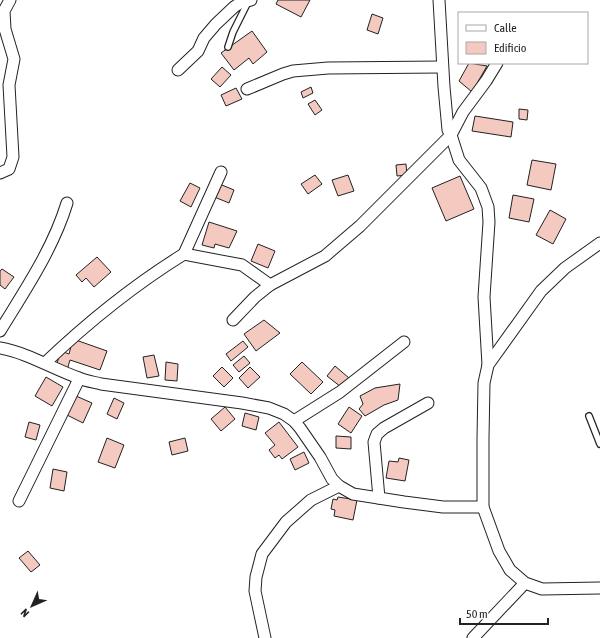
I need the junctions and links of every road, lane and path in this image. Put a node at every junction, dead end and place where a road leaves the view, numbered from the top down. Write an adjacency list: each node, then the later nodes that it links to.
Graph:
1 (10, 0): 11 (street)
2 (250, 0): 4 (lane); 7 (street)
3 (439, 0): 6 (street)
4 (228, 47)
5 (496, 64): 9 (street)
6 (442, 67): 8 (street); 9 (street)
7 (178, 70)
8 (247, 89)
9 (451, 135): 15 (street); 21 (street)
10 (221, 172): 14 (street)
11 (0, 173)
12 (67, 203): 17 (street)
13 (600, 243): 21 (street)
14 (184, 254): 15 (street); 20 (street)
15 (270, 284): 16 (street)
16 (233, 320)
17 (0, 331)
18 (404, 342): 25 (street)
19 (0, 348): 20 (street)
20 (44, 363): 22 (street)
21 (488, 365): 30 (street)
22 (79, 379): 25 (street); 29 (street)
23 (428, 403): 28 (street)
24 (588, 416): 26 (lane)
25 (294, 421): 27 (street)
26 (600, 444)
27 (339, 486): 28 (street); 33 (street)
28 (379, 498): 30 (street)
29 (19, 501)
30 (483, 507): 31 (street)
31 (525, 583): 32 (street); 34 (street)
32 (600, 588)
33 (265, 638)
34 (473, 638)

